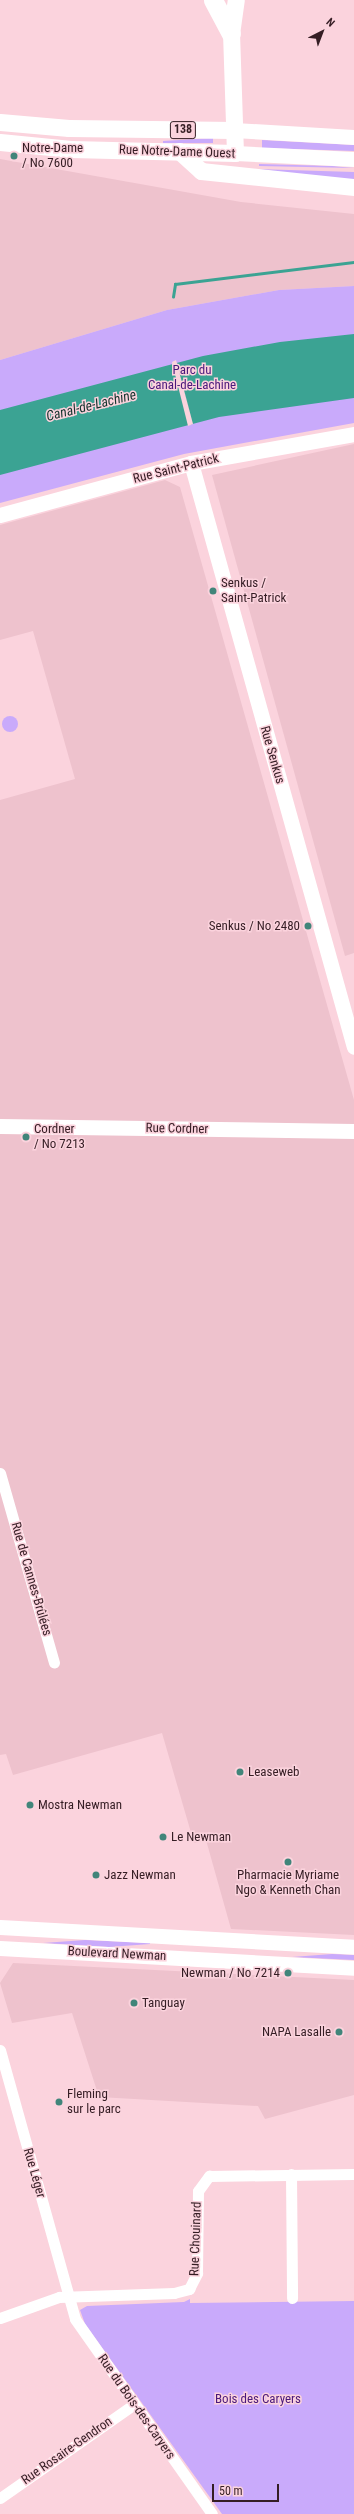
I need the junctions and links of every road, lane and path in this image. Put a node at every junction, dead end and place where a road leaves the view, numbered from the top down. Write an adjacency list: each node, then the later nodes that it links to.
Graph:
1 (213, 0): 3 (highway)
2 (236, 0): 3 (main road)
3 (231, 34): 5 (main road)
4 (0, 122): 5 (main road, Rue Notre-Dame Ouest / 138)
5 (234, 130): 6 (main road, Rue Notre-Dame Ouest); 9 (main road)
6 (354, 137)
7 (0, 142): 8 (main road, Rue Notre-Dame Ouest)
8 (179, 151): 9 (main road, Rue Notre-Dame Ouest); 11 (main road)
9 (235, 153): 10 (main road, Rue Notre-Dame Ouest)
10 (354, 158)
11 (354, 187)
12 (354, 434): 13 (main road, Rue Saint-Patrick)
13 (191, 463): 14 (main road, Rue Saint-Patrick); 15 (main road, Rue Senkus)
14 (0, 515)
15 (354, 1047)
16 (0, 1126): 17 (main road, Rue Cordner)
17 (354, 1131)
18 (0, 1473): 19 (street, Rue de Cannes-Brûlées)
19 (54, 1662)
20 (0, 1927): 21 (main road, Boulevard Newman)
21 (354, 1947)
22 (6, 1948): 23 (main road); 24 (main road, Boulevard Newman)
23 (0, 1959)
24 (354, 1968)
25 (0, 2050): 28 (street, Rue Léger)
26 (291, 2174): 27 (street, Rue Chouinard); 28 (street, Rue Chouinard); 29 (street)
27 (354, 2174)
28 (68, 2296): 30 (street, Rue Chouinard); 31 (street, Rue du Bois-des-Caryers)
29 (292, 2298)
30 (0, 2318)
31 (134, 2404): 32 (street, Rue Rosaire-Gendron); 33 (street, Rue du Bois-des-Caryers)
32 (0, 2498)
33 (212, 2514)

